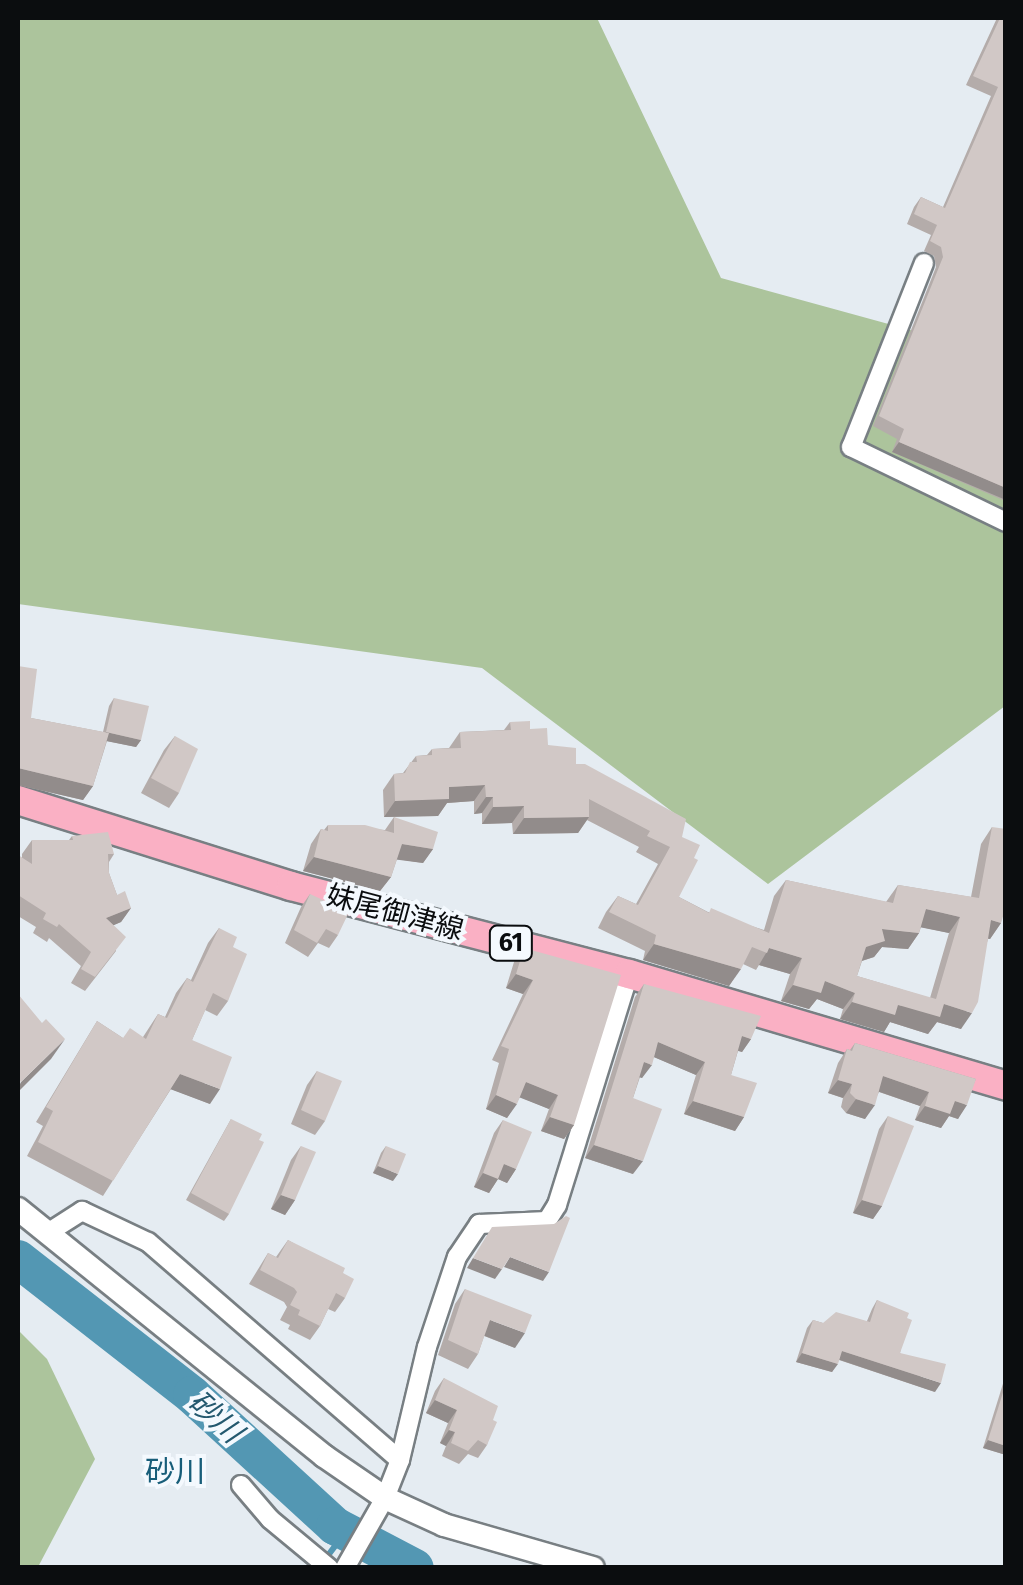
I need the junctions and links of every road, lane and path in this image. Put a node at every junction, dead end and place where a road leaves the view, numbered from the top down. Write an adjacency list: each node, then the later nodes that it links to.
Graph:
1 (924, 263): 2 (street)
2 (1006, 522)
3 (18, 800): 4 (main road, 妹尾御津線 / 61)
4 (629, 974): 5 (main road, 妹尾御津線 / 61); 8 (street)
5 (1006, 1086)
6 (18, 1209): 7 (street)
7 (46, 1234): 8 (street); 10 (street)
8 (400, 1460): 10 (street)
9 (241, 1485): 11 (street)
10 (381, 1504): 11 (street); 12 (street)
11 (330, 1565)
12 (593, 1568)

